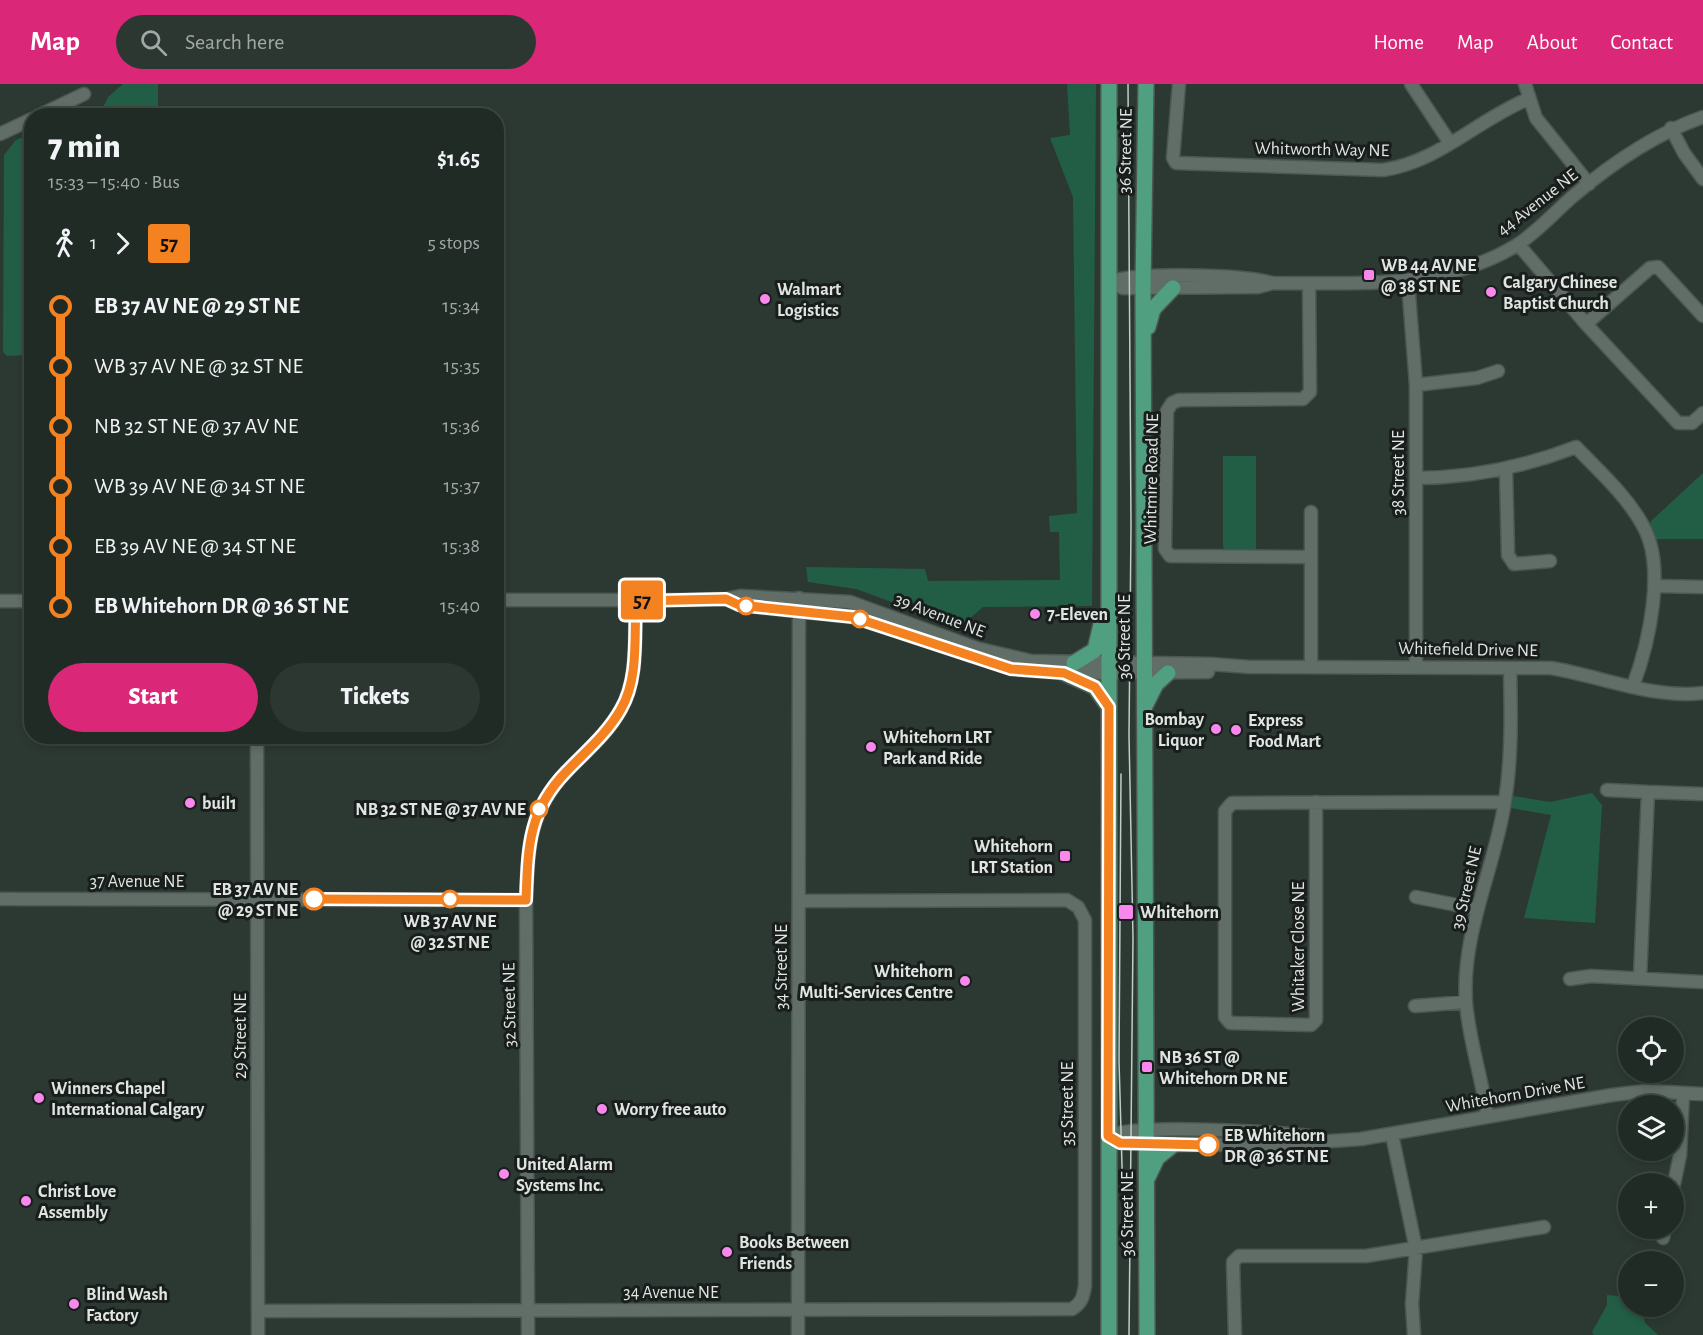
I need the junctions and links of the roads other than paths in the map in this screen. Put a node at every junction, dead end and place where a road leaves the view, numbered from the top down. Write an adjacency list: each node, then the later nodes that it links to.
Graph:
1 (1109, 84): 17 (main road, 36 Street NE)
2 (1146, 84): 18 (main road, 36 Street NE)
3 (1179, 84): 13 (street, Whitworth Way NE)
4 (1411, 84): 13 (street)
5 (1525, 84): 7 (street)
6 (84, 94): 8 (street)
7 (1528, 99): 13 (street, Whitworth Way NE); 15 (street)
8 (55, 108)
9 (1703, 117): 11 (street, 44 Avenue NE)
10 (24, 123): 12 (street)
11 (1671, 128): 14 (street); 15 (street, 44 Avenue NE)
12 (0, 134)
13 (1450, 143)
14 (1703, 179)
15 (1589, 184): 16 (street, 44 Avenue NE)
16 (1518, 244): 19 (street, 44 Avenue NE); 24 (street)
17 (1109, 282): 18 (street, 44 Avenue NE); 36 (main road, 36 Street NE)
18 (1143, 282): 20 (street, 44 Avenue NE); 22 (street, 44 Avenue NE); 25 (main road, 36 Street NE)
19 (1408, 282): 21 (street, 44 Avenue NE); 27 (street, 38 Street NE)
20 (1273, 284): 21 (street, 44 Avenue NE); 22 (street, 44 Avenue NE)
21 (1309, 284): 32 (street, Whitmire Road NE)
22 (1173, 288): 25 (main road)
23 (1703, 316): 24 (street)
24 (1586, 324): 28 (street)
25 (1143, 342): 48 (main road, 36 Street NE)
26 (1498, 371): 27 (street)
27 (1416, 385): 30 (street, 38 Street NE)
28 (1703, 413)
29 (1506, 470): 30 (street); 33 (street); 34 (street)
30 (1416, 478): 44 (street, 38 Street NE)
31 (1311, 512): 32 (street)
32 (1310, 557): 49 (street)
33 (1550, 561)
34 (1655, 586): 35 (street); 52 (street)
35 (1703, 587)
36 (1109, 594): 46 (main road); 47 (main road, 36 Street NE)
37 (799, 598): 38 (street, 39 Avenue NE); 43 (street, 34 Street NE); 46 (street, 39 Avenue NE)
38 (726, 599): 42 (street, 39 Avenue NE); 43 (street, 39 Avenue NE)
39 (504, 600): 42 (street, 39 Avenue NE)
40 (0, 601): 41 (street)
41 (24, 601)
42 (636, 601): 65 (street, 32 Street NE)
43 (799, 612): 46 (street, 39 Avenue NE); 66 (street, 34 Street NE)
44 (1416, 666): 49 (street, Whitefield Drive NE); 50 (street, Whitefield Drive NE)
45 (1230, 667): 48 (street, Whitefield Drive NE); 49 (street, Whitefield Drive NE); 51 (street, Whitefield Drive NE)
46 (1069, 668): 47 (street, 39 Avenue NE); 54 (main road)
47 (1109, 668): 48 (street, 39 Avenue NE); 54 (main road, 36 Street NE)
48 (1143, 668): 51 (street, Whitefield Drive NE); 55 (main road, 36 Street NE)
49 (1311, 668)
50 (1510, 668): 52 (street, Whitefield Drive NE); 61 (street, 39 Street NE)
51 (1168, 673): 55 (main road)
52 (1634, 686): 53 (street, Whitefield Drive NE)
53 (1703, 693)
54 (1109, 707): 77 (main road, 36 Street NE)
55 (1143, 710): 78 (main road, 36 Street NE)
56 (257, 744): 64 (street, 29 Street NE)
57 (1607, 790): 58 (street)
58 (1648, 792): 59 (street); 68 (street)
59 (1703, 794)
60 (1316, 802): 60 (street, Whitaker Close NE); 61 (street, Whitaker Close NE)
61 (1505, 802): 67 (street, 39 Street NE)
62 (1416, 897): 67 (street)
63 (0, 899): 64 (street, 37 Avenue NE)
64 (258, 899): 65 (street, 37 Avenue NE); 87 (street, 29 Street NE)
65 (526, 900): 88 (street, 32 Street NE)
66 (799, 901): 85 (street, 35 Street NE); 86 (street, 34 Street NE)
67 (1477, 909): 71 (street, 39 Street NE)
68 (1640, 978): 69 (street); 70 (street)
69 (1570, 979)
70 (1703, 982)
71 (1466, 1002): 72 (street); 75 (street, 39 Street NE)
72 (1415, 1006)
73 (1683, 1093): 74 (street, Whitehorn Drive NE); 75 (street, Whitehorn Drive NE); 81 (street)
74 (1703, 1094)
75 (1487, 1115): 76 (street, Whitehorn Drive NE)
76 (1392, 1135): 79 (street, Whitehorn Drive NE); 84 (street)
77 (1108, 1136): 78 (street, Whitehorn Drive NE); 92 (main road, 36 Street NE)
78 (1146, 1137): 79 (street, Whitehorn Drive NE); 80 (street, Whitehorn Drive NE); 82 (main road, 36 Street NE)
79 (1334, 1139): 80 (street, Whitehorn Drive NE)
80 (1173, 1145): 82 (main road)
81 (1676, 1173)
82 (1146, 1180): 93 (main road, 36 Street NE)
83 (1544, 1227): 84 (street)
84 (1416, 1249): 94 (street); 95 (street)
85 (1081, 1302): 86 (street, 34 Avenue NE)
86 (798, 1310): 88 (street, 34 Avenue NE); 91 (street, 34 Street NE)
87 (258, 1311): 88 (street, 34 Avenue NE); 89 (street, 29 Street NE)
88 (528, 1311): 90 (street, 32 Street NE)
89 (258, 1335)
90 (528, 1335)
91 (798, 1335)
92 (1109, 1335)
93 (1147, 1335)
94 (1234, 1335)
95 (1414, 1335)

